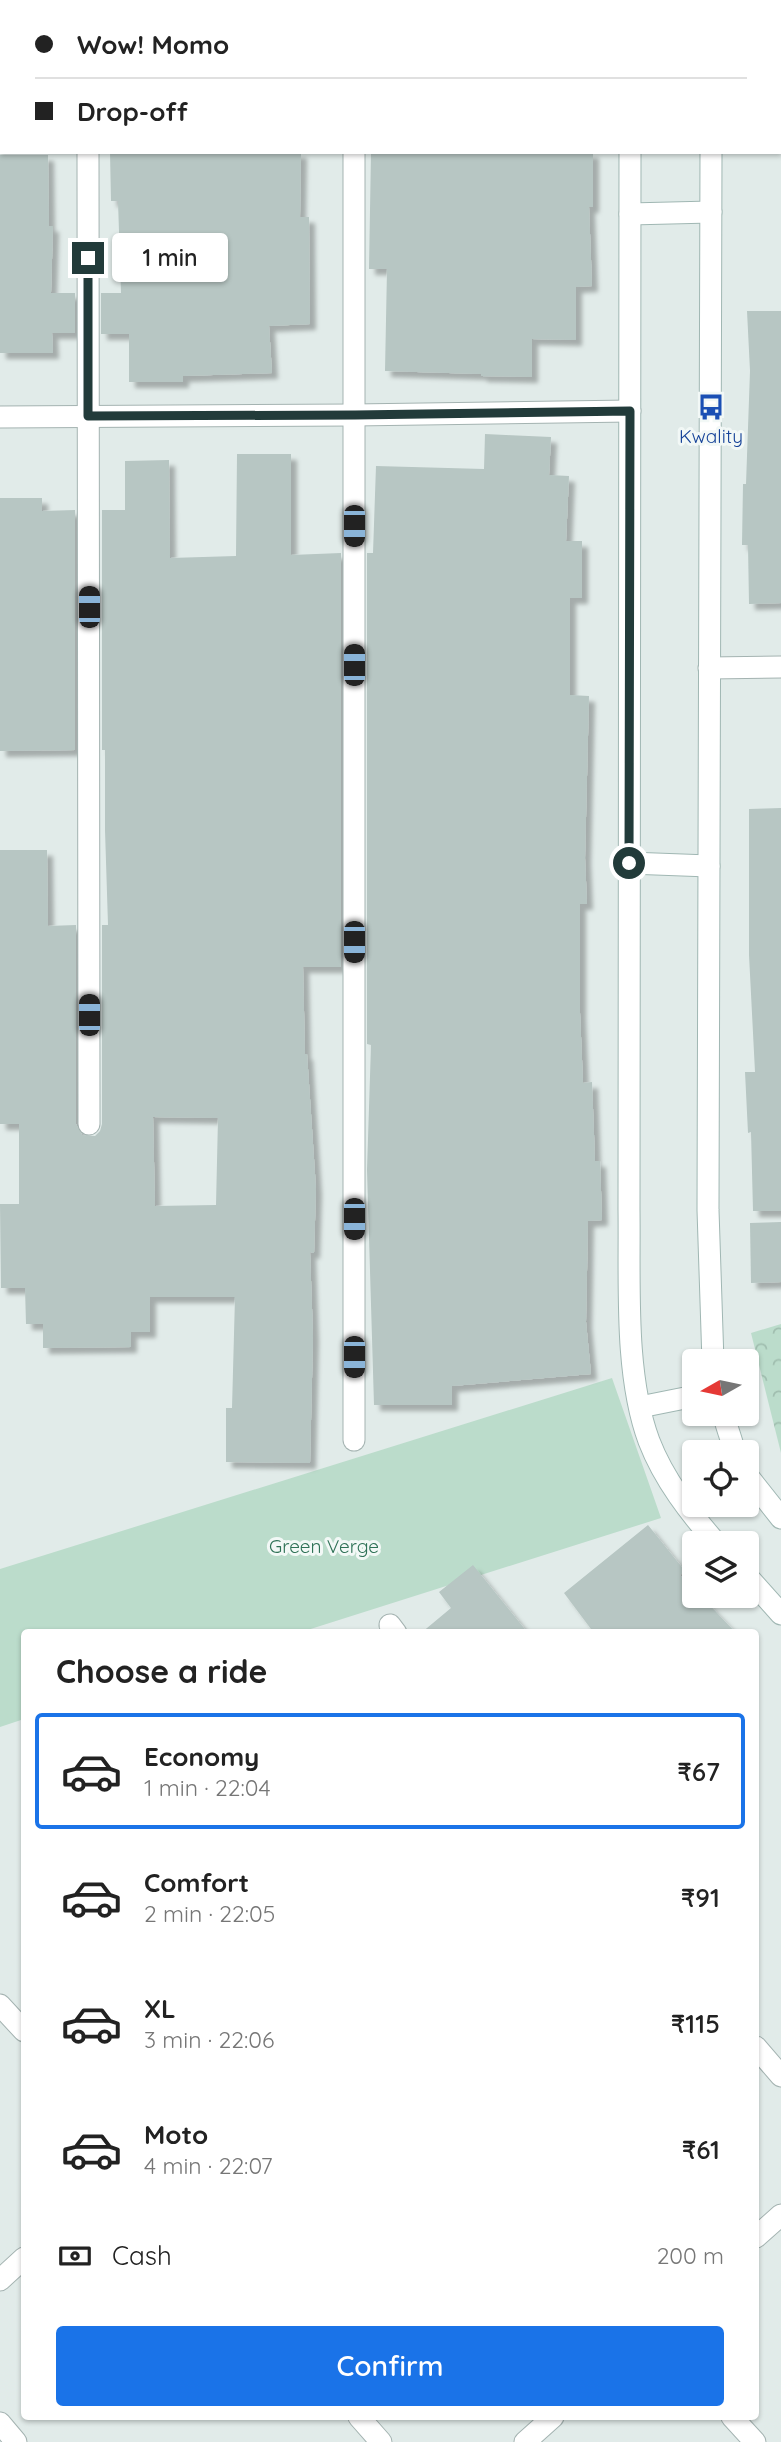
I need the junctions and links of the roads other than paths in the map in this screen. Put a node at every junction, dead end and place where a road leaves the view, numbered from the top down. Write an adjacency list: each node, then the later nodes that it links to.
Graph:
1 (88, 154): 9 (street)
2 (354, 154): 8 (street)
3 (631, 154): 6 (street)
4 (711, 154): 5 (street)
5 (711, 212): 6 (street); 12 (street)
6 (630, 214): 7 (street)
7 (630, 411): 8 (street); 13 (street)
8 (355, 415): 9 (street); 19 (street)
9 (88, 416): 10 (street); 15 (street)
10 (0, 417)
11 (781, 667): 12 (street)
12 (709, 668): 14 (street)
13 (629, 863): 14 (street); 18 (street)
14 (709, 866): 16 (street)
15 (89, 1124)
16 (713, 1349)
17 (682, 1399): 18 (street)
18 (640, 1407): 22 (street)
19 (354, 1440)
20 (759, 1490): 21 (street)
21 (781, 1518)
22 (706, 1531)
23 (759, 1589): 24 (street)
24 (781, 1614)
25 (0, 2005): 26 (street)
26 (21, 2028)
27 (759, 2050): 28 (street)
28 (781, 2076)
29 (781, 2215): 30 (street)
30 (759, 2234)
31 (21, 2261): 32 (street)
32 (0, 2280)
33 (362, 2420): 38 (street)
34 (550, 2420): 39 (street)
35 (735, 2420): 40 (street)
36 (0, 2423): 37 (street)
37 (16, 2442)
38 (381, 2442)
39 (525, 2442)
40 (755, 2442)

